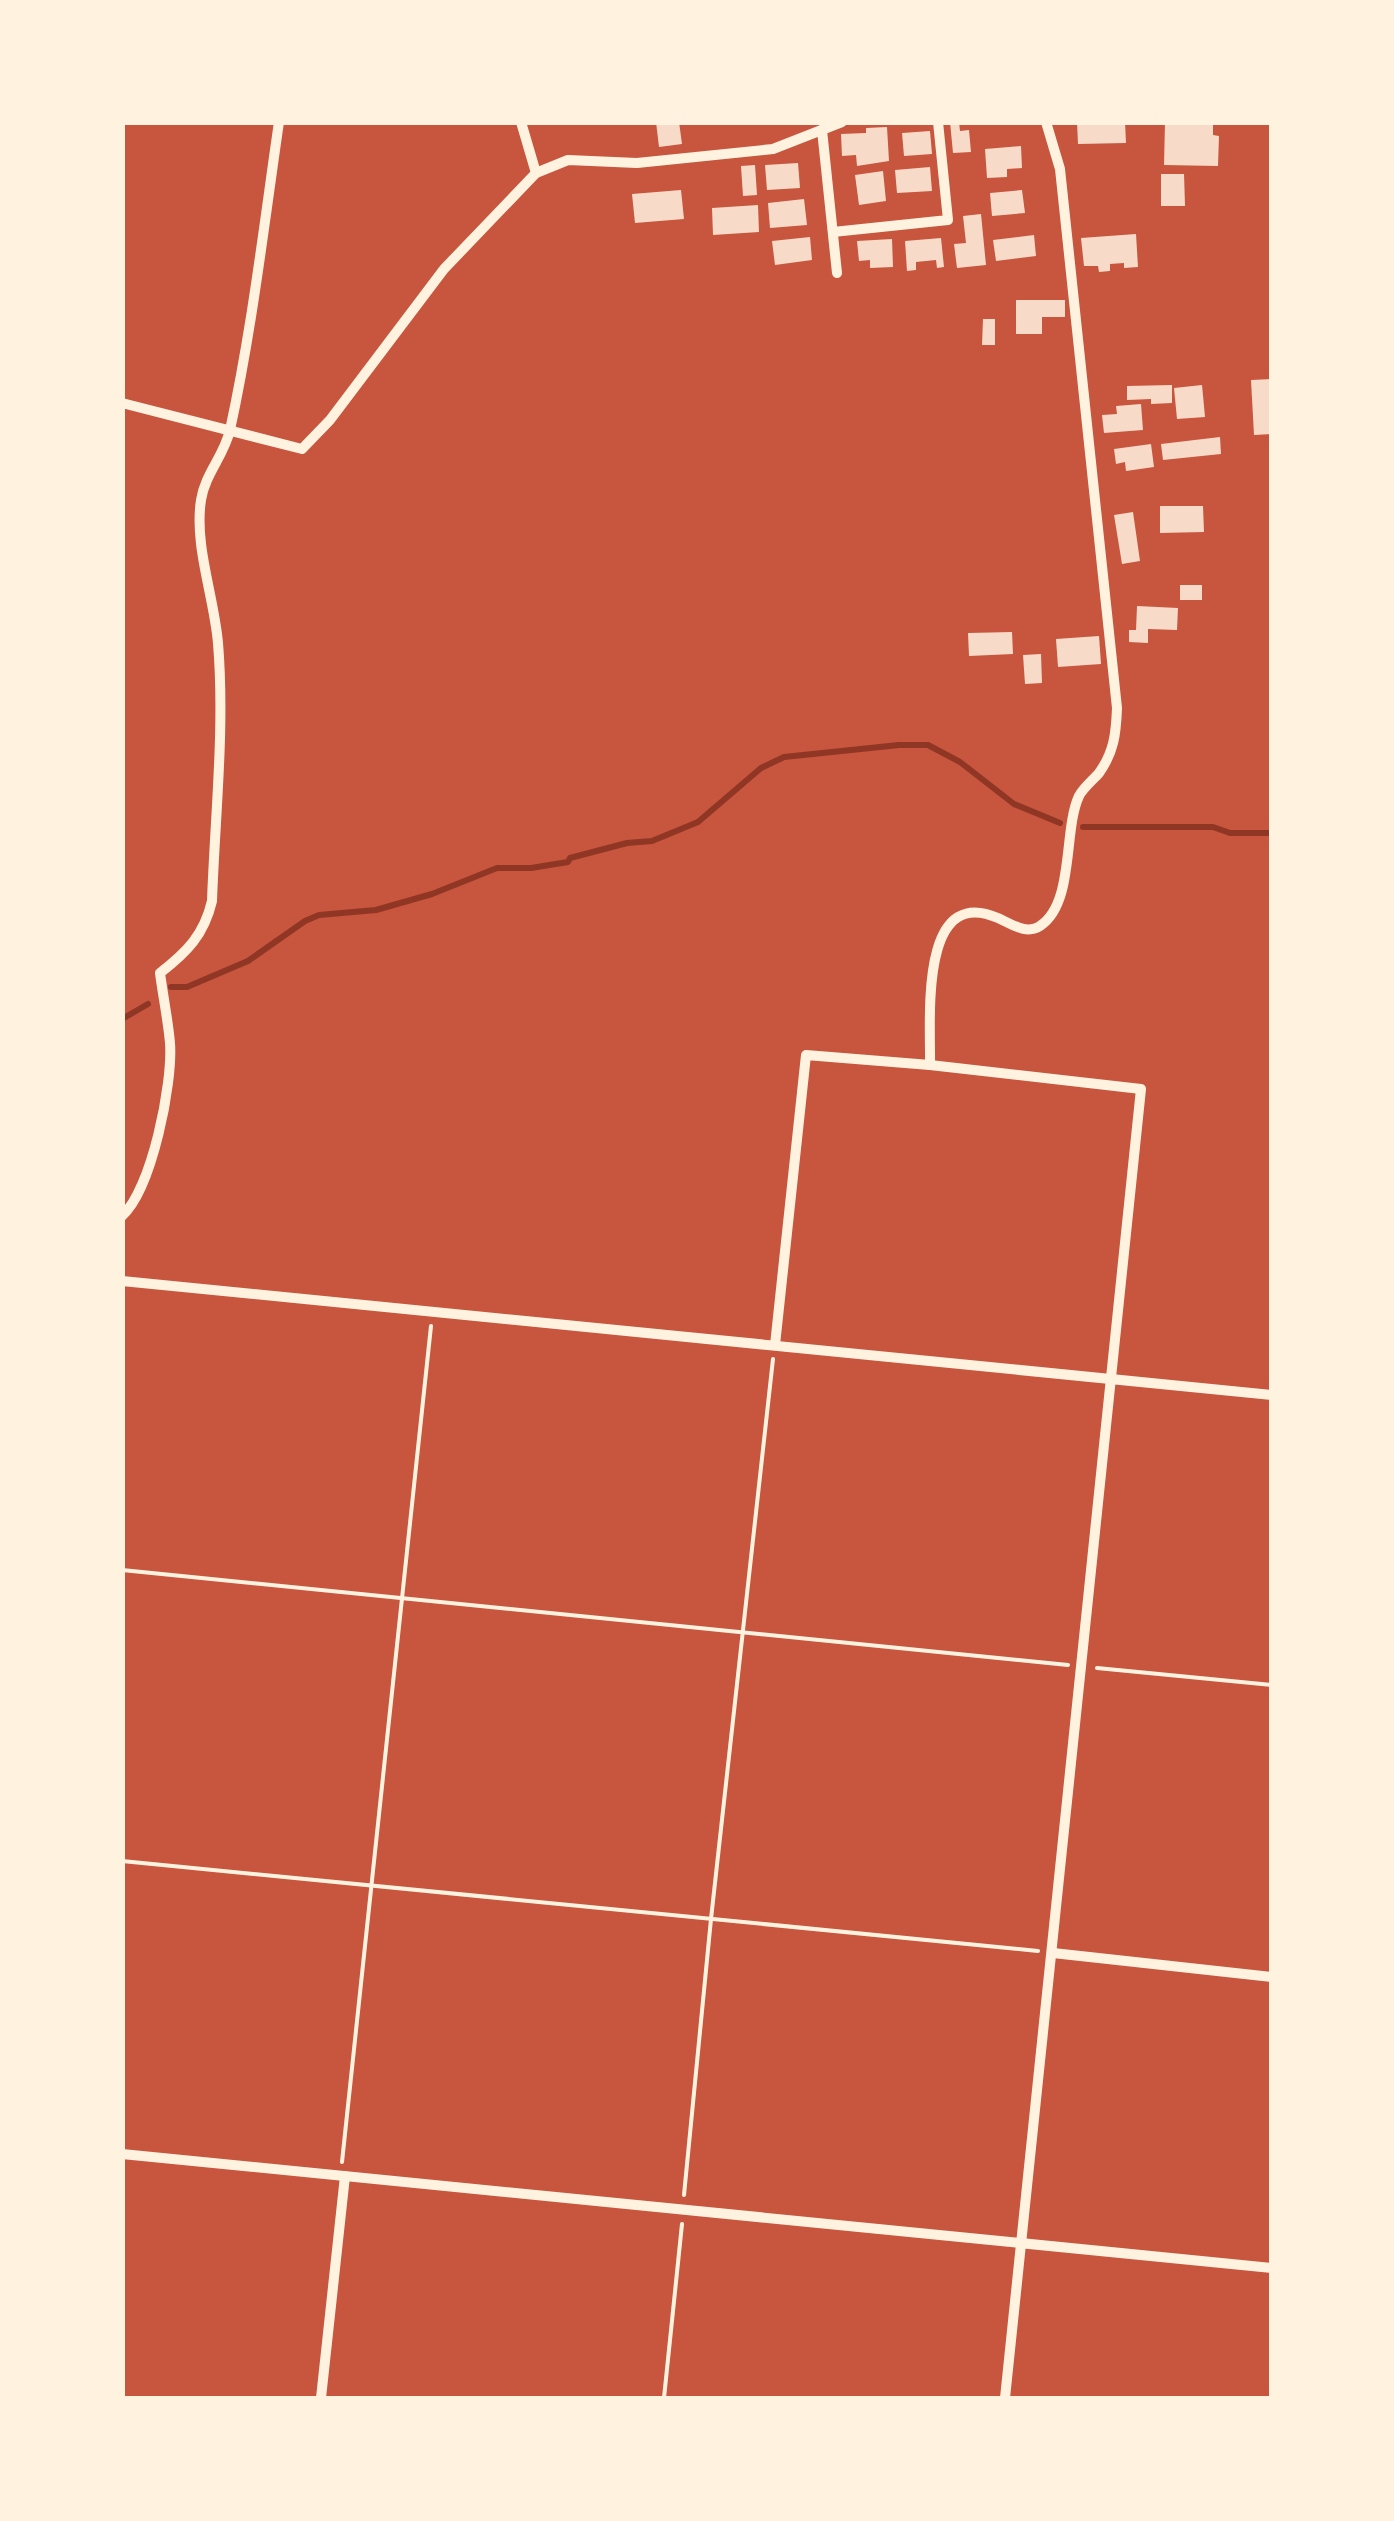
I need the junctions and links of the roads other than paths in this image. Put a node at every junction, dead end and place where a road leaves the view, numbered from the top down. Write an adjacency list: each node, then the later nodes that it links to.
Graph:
1 (279, 122): 11 (street)
2 (521, 122): 7 (street)
3 (842, 122): 6 (street)
4 (938, 122): 8 (street)
5 (1046, 122): 12 (street)
6 (822, 130): 7 (street); 8 (street)
7 (536, 173): 11 (street)
8 (833, 232): 9 (street)
9 (837, 273)
10 (122, 403): 11 (street)
11 (229, 432): 13 (street)
12 (930, 1065): 15 (street); 16 (street)
13 (122, 1216)
14 (122, 1282): 15 (street)
15 (774, 1345): 16 (street)
16 (1110, 1378): 17 (street); 18 (street)
17 (1272, 1395)
18 (1053, 1953): 19 (street); 22 (street)
19 (1272, 1977)
20 (122, 2154): 21 (street)
21 (342, 2176): 22 (street); 24 (street)
22 (1020, 2244): 23 (street); 25 (street)
23 (1272, 2268)
24 (321, 2398)
25 (1005, 2398)

